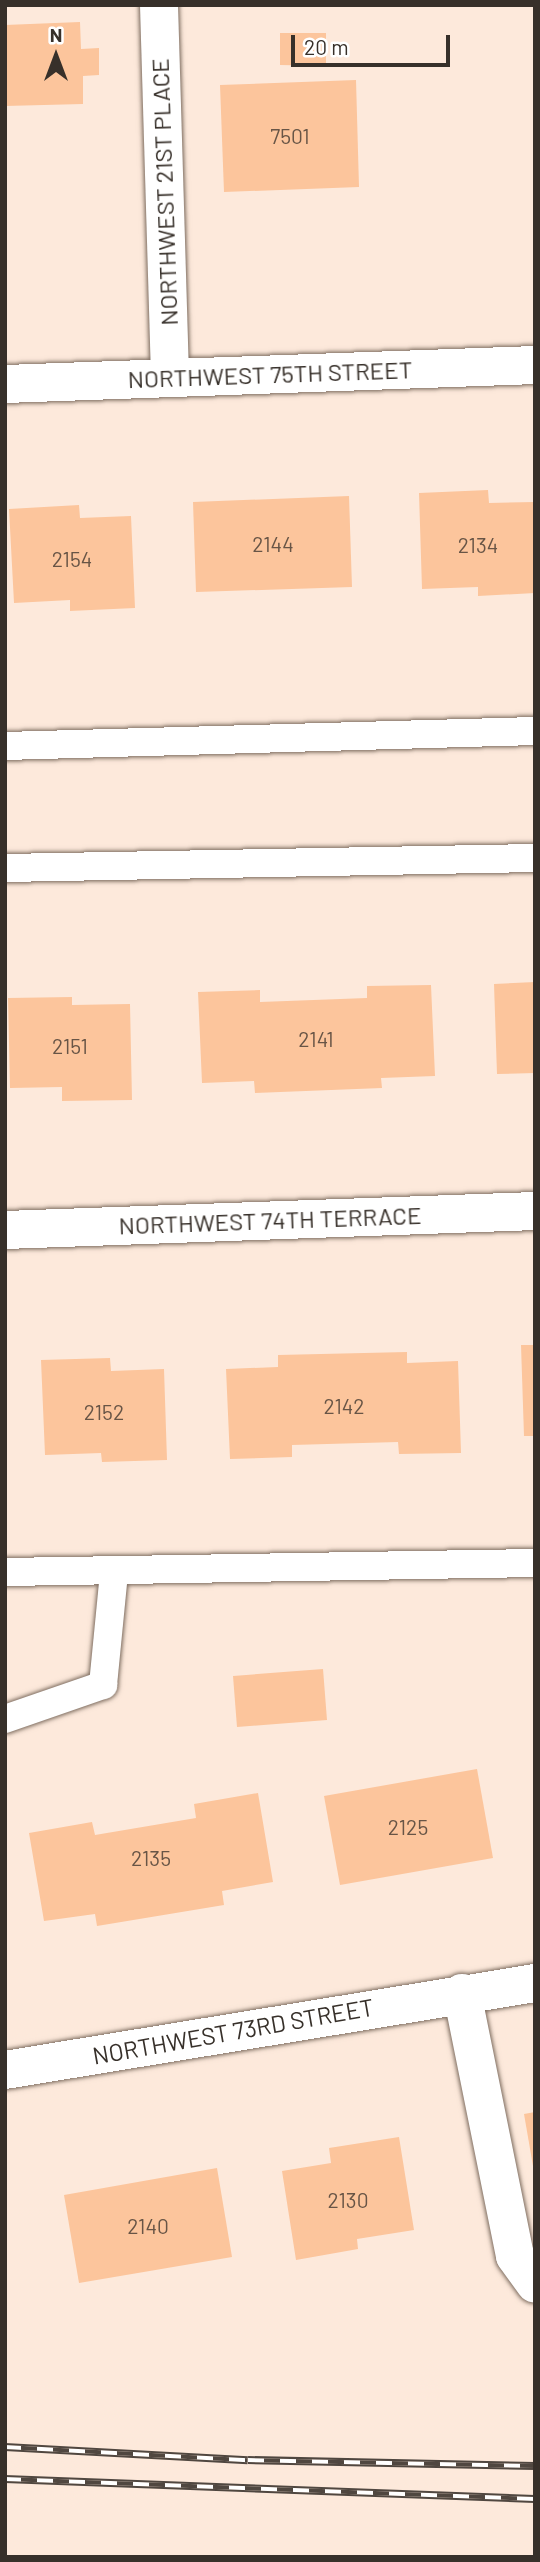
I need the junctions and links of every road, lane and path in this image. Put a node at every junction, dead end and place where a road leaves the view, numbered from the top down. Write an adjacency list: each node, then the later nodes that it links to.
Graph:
1 (159, 5): 3 (street, NORTHWEST 21ST PLACE)
2 (535, 365): 3 (street, NORTHWEST 75TH STREET)
3 (170, 378): 4 (street, NORTHWEST 75TH STREET)
4 (5, 384)
5 (535, 731): 6 (lane)
6 (5, 746)
7 (535, 858): 8 (lane)
8 (5, 868)
9 (535, 1211): 10 (street, NORTHWEST 74TH TERRACE)
10 (5, 1230)
11 (535, 1563): 13 (lane)
12 (5, 1572): 13 (lane)
13 (114, 1572): 14 (lane)
14 (5, 1719)
15 (535, 1983): 16 (street, NORTHWEST 73RD STREET)
16 (462, 1993): 17 (street, NORTHWEST 73RD STREET); 18 (street)
17 (5, 2070)
18 (535, 2284)

